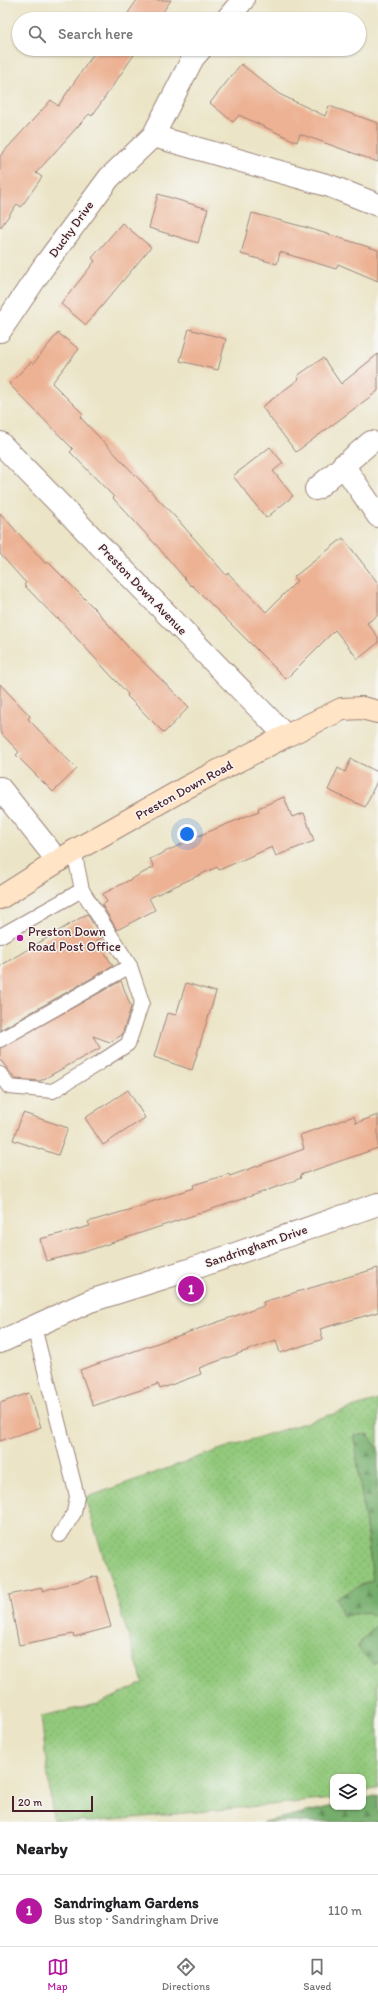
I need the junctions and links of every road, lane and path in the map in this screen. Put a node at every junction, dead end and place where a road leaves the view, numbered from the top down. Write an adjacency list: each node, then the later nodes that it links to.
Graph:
1 (243, 0): 2 (street)
2 (232, 12)
3 (195, 56): 4 (street, Duchy Drive)
4 (153, 136): 5 (street); 6 (street, Duchy Drive)
5 (378, 205)
6 (0, 331)
7 (371, 442): 9 (street)
8 (0, 443): 13 (street, Preston Down Avenue)
9 (343, 465): 10 (street); 11 (street)
10 (316, 489)
11 (378, 516)
12 (378, 712): 13 (street, Preston Down Road)
13 (286, 736): 15 (street, Preston Down Road)
14 (0, 788): 15 (street)
15 (66, 856): 16 (lane); 17 (street, Preston Down Road)
16 (82, 890): 18 (lane); 19 (lane)
17 (0, 898)
18 (0, 936)
19 (130, 966): 20 (lane); 21 (lane)
20 (0, 1040)
21 (0, 1074)
22 (378, 1204): 23 (street, Sandringham Drive)
23 (34, 1326): 24 (street, Sandringham Drive); 25 (lane)
24 (0, 1342)
25 (60, 1535)

